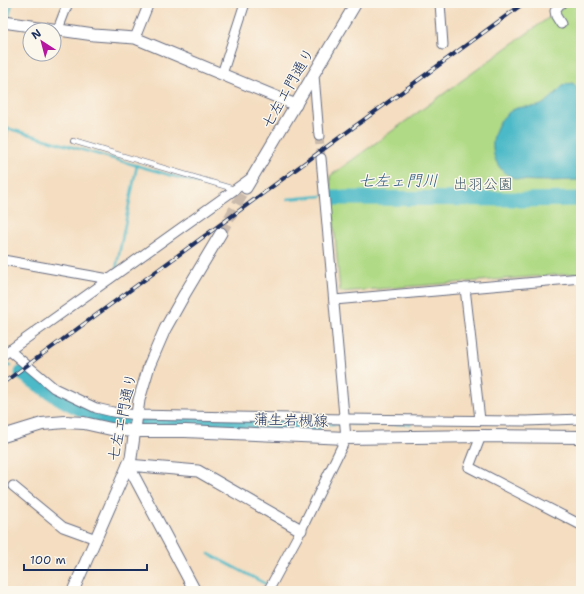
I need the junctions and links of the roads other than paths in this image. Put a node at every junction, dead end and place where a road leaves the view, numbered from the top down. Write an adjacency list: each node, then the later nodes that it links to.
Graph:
1 (68, 3): 8 (street)
2 (149, 3): 12 (street)
3 (245, 3): 14 (street)
4 (356, 3): 15 (street, 七左エ門通り)
5 (440, 3): 13 (street)
6 (562, 3): 10 (street)
7 (3, 22): 9 (street)
8 (61, 22)
9 (22, 24)
10 (561, 24)
11 (62, 30): 12 (street)
12 (135, 38): 14 (street)
13 (443, 45)
14 (222, 74): 16 (street)
15 (314, 75): 16 (street, 七左エ門通り); 17 (street)
16 (296, 106): 20 (street, 七左エ門通り)
17 (319, 136)
18 (72, 141): 22 (lane)
19 (321, 158): 28 (street)
20 (253, 177): 21 (street, 七左エ門通り); 22 (street)
21 (246, 188)
22 (234, 190): 26 (street)
23 (221, 233): 30 (street, 七左エ門通り)
24 (3, 260): 26 (street)
25 (581, 278): 27 (street)
26 (109, 279): 29 (street)
27 (466, 288): 28 (street); 33 (street)
28 (334, 300): 31 (street)
29 (6, 352): 30 (street)
30 (136, 415): 31 (street); 34 (street, 七左エ門通り)
31 (345, 419): 33 (street); 38 (street)
32 (581, 419): 33 (street)
33 (480, 420)
34 (134, 431): 35 (main road, 蒲生岩槻線); 38 (main road, 蒲生岩槻線); 39 (street, 七左エ門通り)
35 (3, 436)
36 (481, 436): 37 (main road, 蒲生岩槻線); 38 (main road, 蒲生岩槻線); 41 (street)
37 (581, 437)
38 (346, 438): 42 (street)
39 (128, 465): 42 (street); 43 (street, 七左エ門通り); 45 (street)
40 (13, 486): 43 (street)
41 (581, 525)
42 (301, 530): 46 (street)
43 (96, 540): 44 (street, 七左エ門通り)
44 (73, 591)
45 (195, 591)
46 (268, 591)

